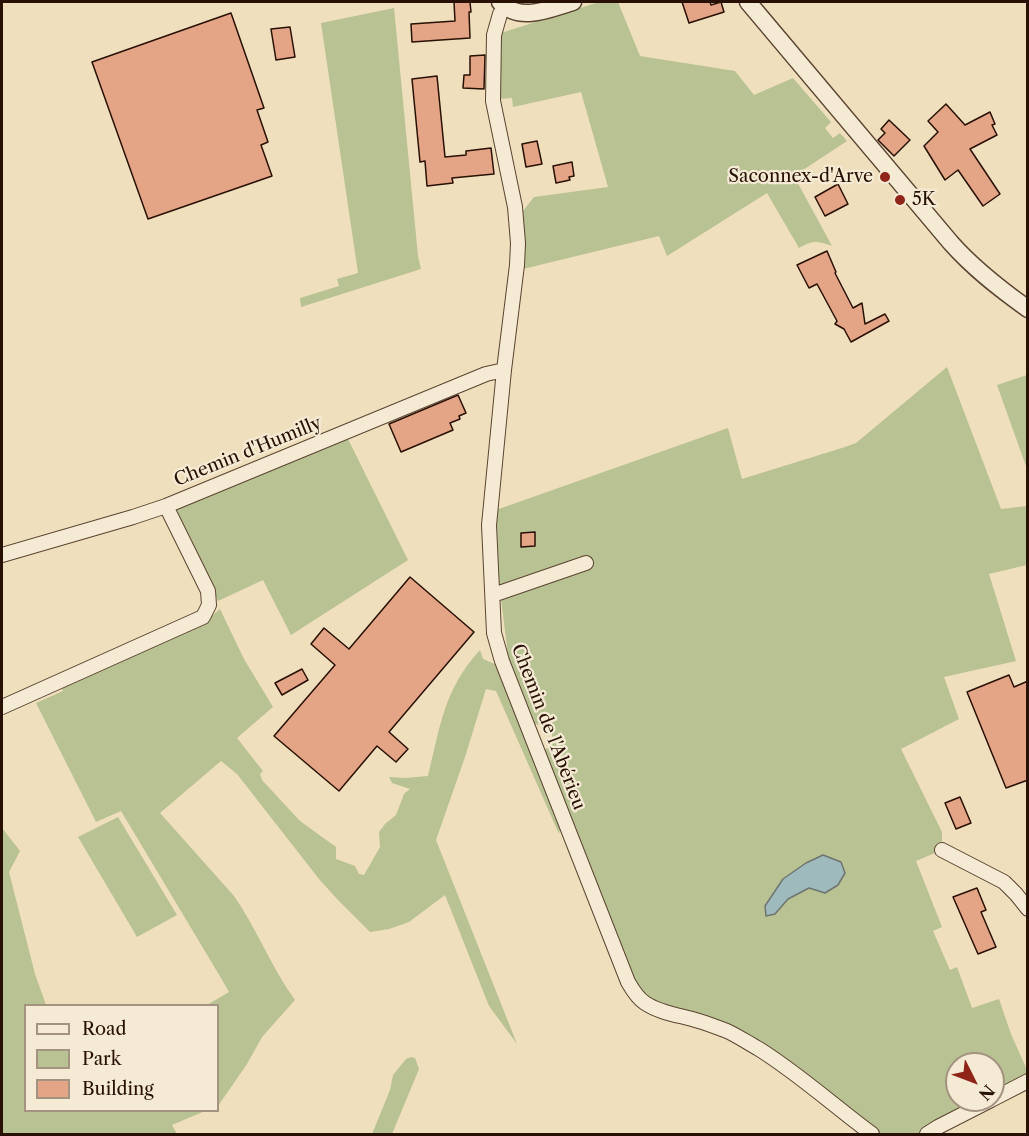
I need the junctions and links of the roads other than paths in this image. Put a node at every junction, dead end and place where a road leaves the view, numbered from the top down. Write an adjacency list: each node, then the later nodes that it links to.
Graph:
1 (573, 2): 3 (street)
2 (748, 2): 4 (street)
3 (502, 4): 5 (street, Chemin de l'Abérieu)
4 (1028, 309)
5 (504, 370): 6 (street, Chemin d'Humilly); 9 (street, Chemin de l'Abérieu)
6 (166, 506): 7 (street, Chemin d'Humilly); 10 (street)
7 (2, 555)
8 (586, 563): 9 (street)
9 (493, 596): 16 (street, Chemin de l'Abérieu)
10 (2, 707)
11 (942, 850): 12 (street)
12 (1028, 909)
13 (1028, 1081): 14 (street)
14 (1005, 1092)
15 (967, 1112): 17 (street)
16 (872, 1134)
17 (927, 1134)

